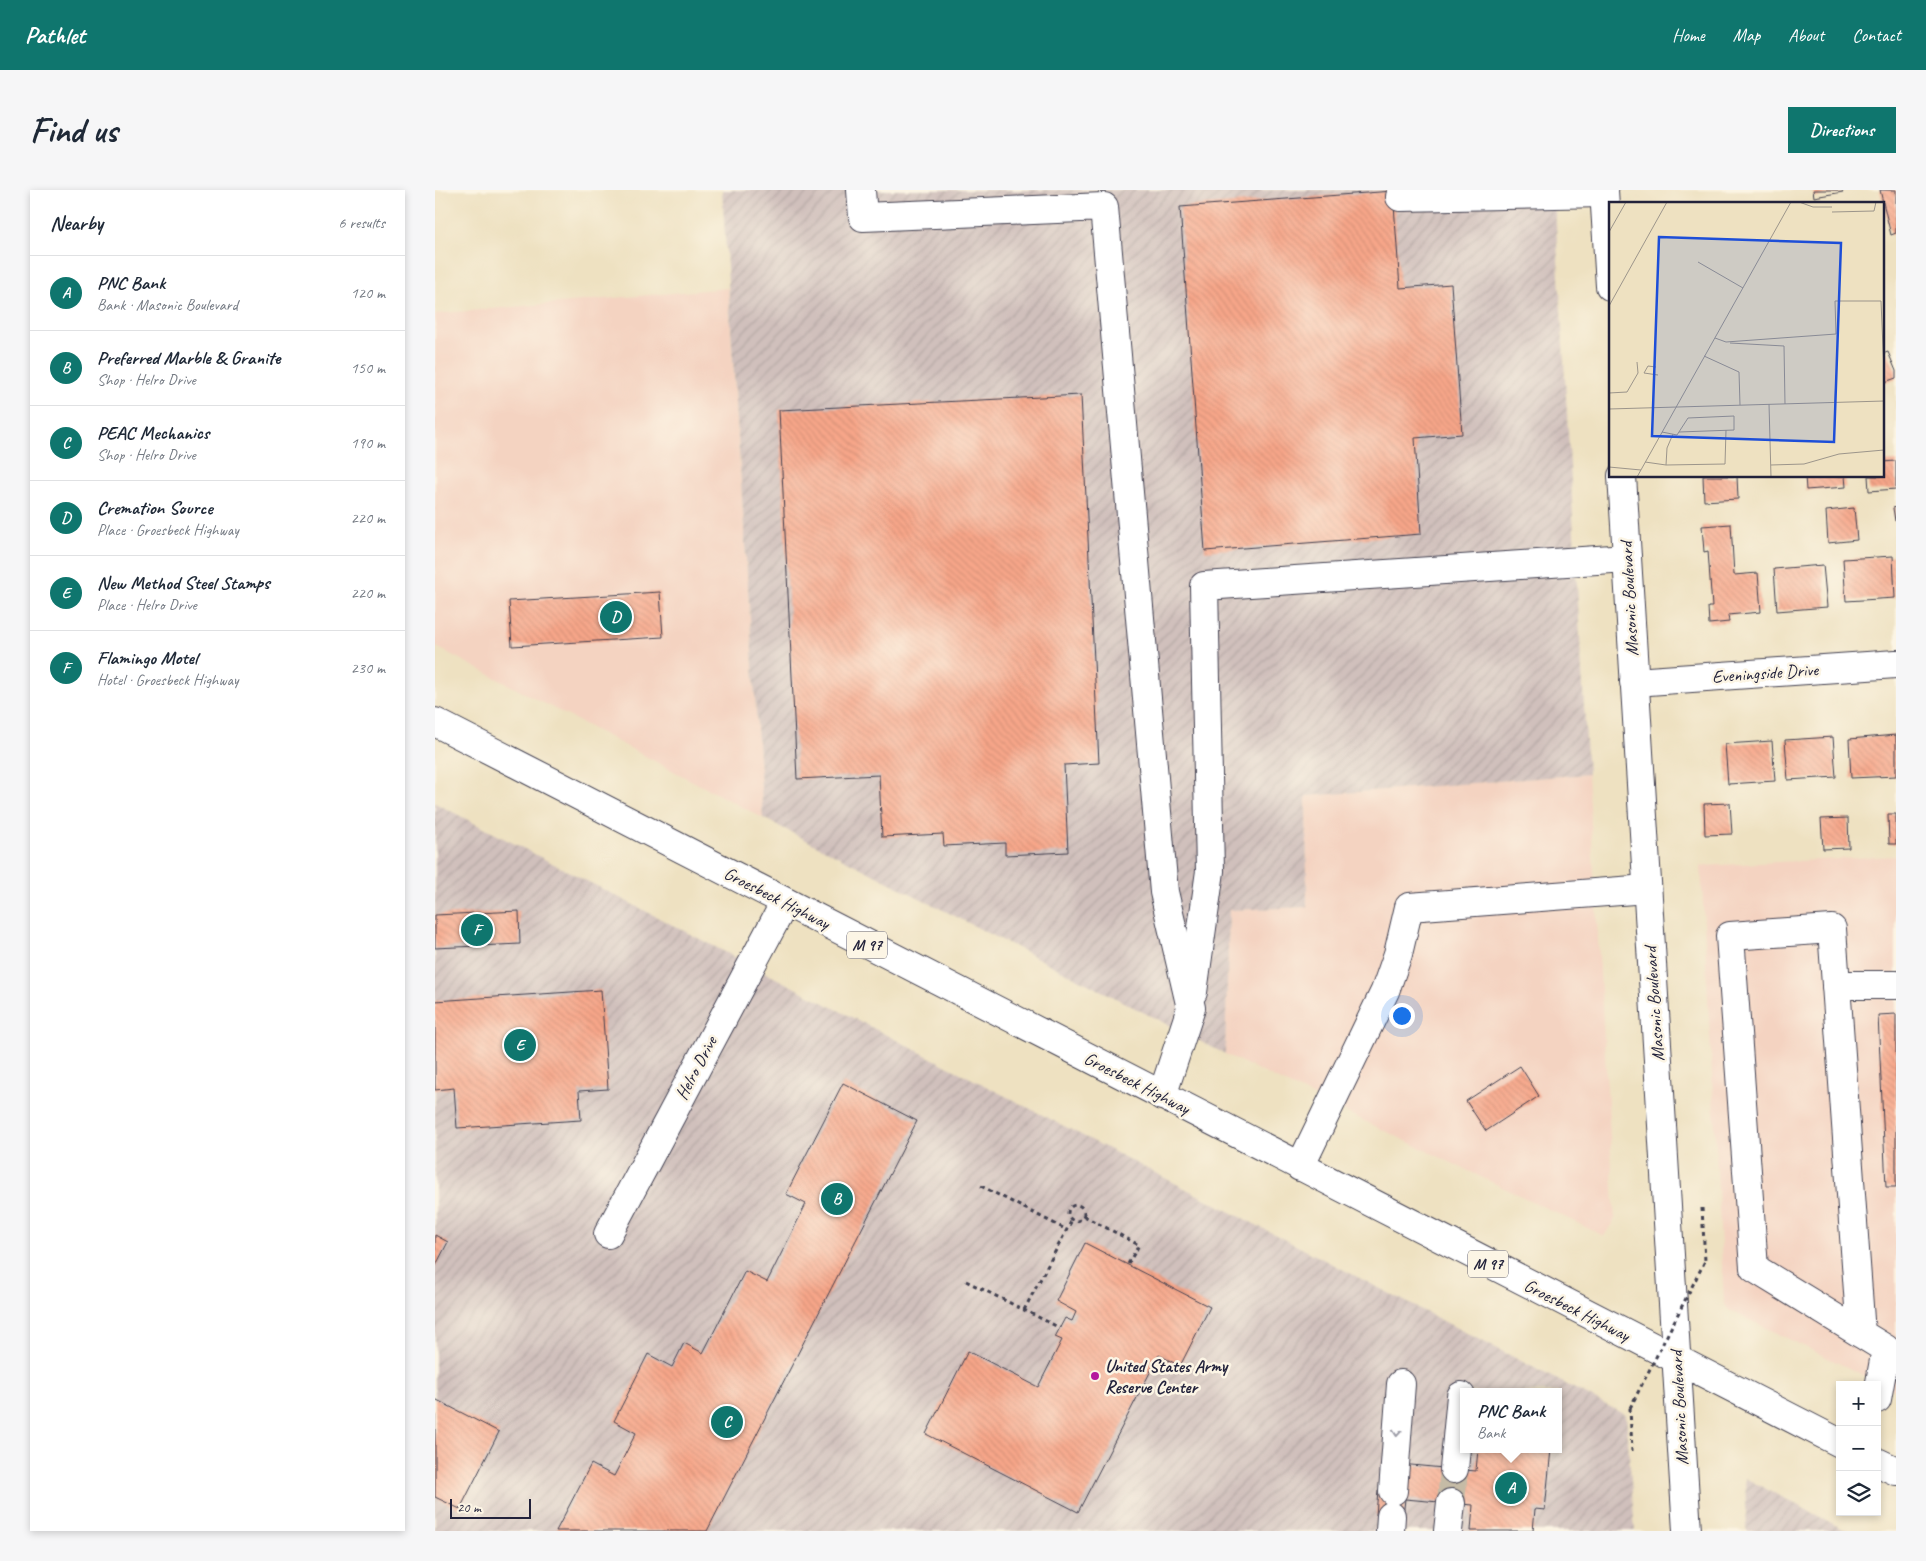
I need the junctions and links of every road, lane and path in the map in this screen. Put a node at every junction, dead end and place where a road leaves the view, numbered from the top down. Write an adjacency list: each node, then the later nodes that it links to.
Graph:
1 (861, 190): 14 (street)
2 (1604, 192): 3 (street); 4 (street)
3 (1400, 197)
4 (1609, 270)
5 (1622, 478): 6 (street, Masonic Boulevard)
6 (1627, 558): 8 (street, Masonic Boulevard); 14 (street)
7 (1896, 664): 8 (street, Eveningside Drive)
8 (1635, 682): 10 (street, Masonic Boulevard)
9 (435, 722): 11 (street, Groesbeck Highway / M 97)
10 (1647, 889): 16 (street); 28 (street, Masonic Boulevard)
11 (785, 902): 15 (street, Groesbeck Highway / M 97); 22 (street, Helro Drive)
12 (1836, 985): 13 (street); 27 (street); 27 (street)
13 (1896, 985)
14 (1191, 1008): 15 (street)
15 (1162, 1096): 16 (street, Groesbeck Highway / M 97)
16 (1300, 1167): 28 (street, Groesbeck Highway / M 97)
17 (981, 1186): 21 (path)
18 (1702, 1208): 33 (path, bridge)
19 (1084, 1216): 20 (path); 20 (path); 23 (path)
20 (1072, 1220): 21 (path)
21 (1067, 1230): 25 (path)
22 (608, 1234)
23 (1128, 1264)
24 (966, 1281): 25 (path)
25 (1024, 1310): 26 (path)
26 (1060, 1328)
27 (1861, 1334): 30 (street)
28 (1677, 1360): 32 (street, Groesbeck Highway / M 97); 40 (street, Masonic Boulevard)
29 (1401, 1384): 38 (street, one-way to 38)
30 (1885, 1384)
31 (1460, 1406): 35 (street)
32 (1836, 1441)
33 (1632, 1451)
34 (1881, 1464): 36 (street)
35 (1454, 1469)
36 (1896, 1471)
37 (1451, 1503): 39 (street)
38 (1391, 1513)
39 (1448, 1531)
40 (1687, 1531)

